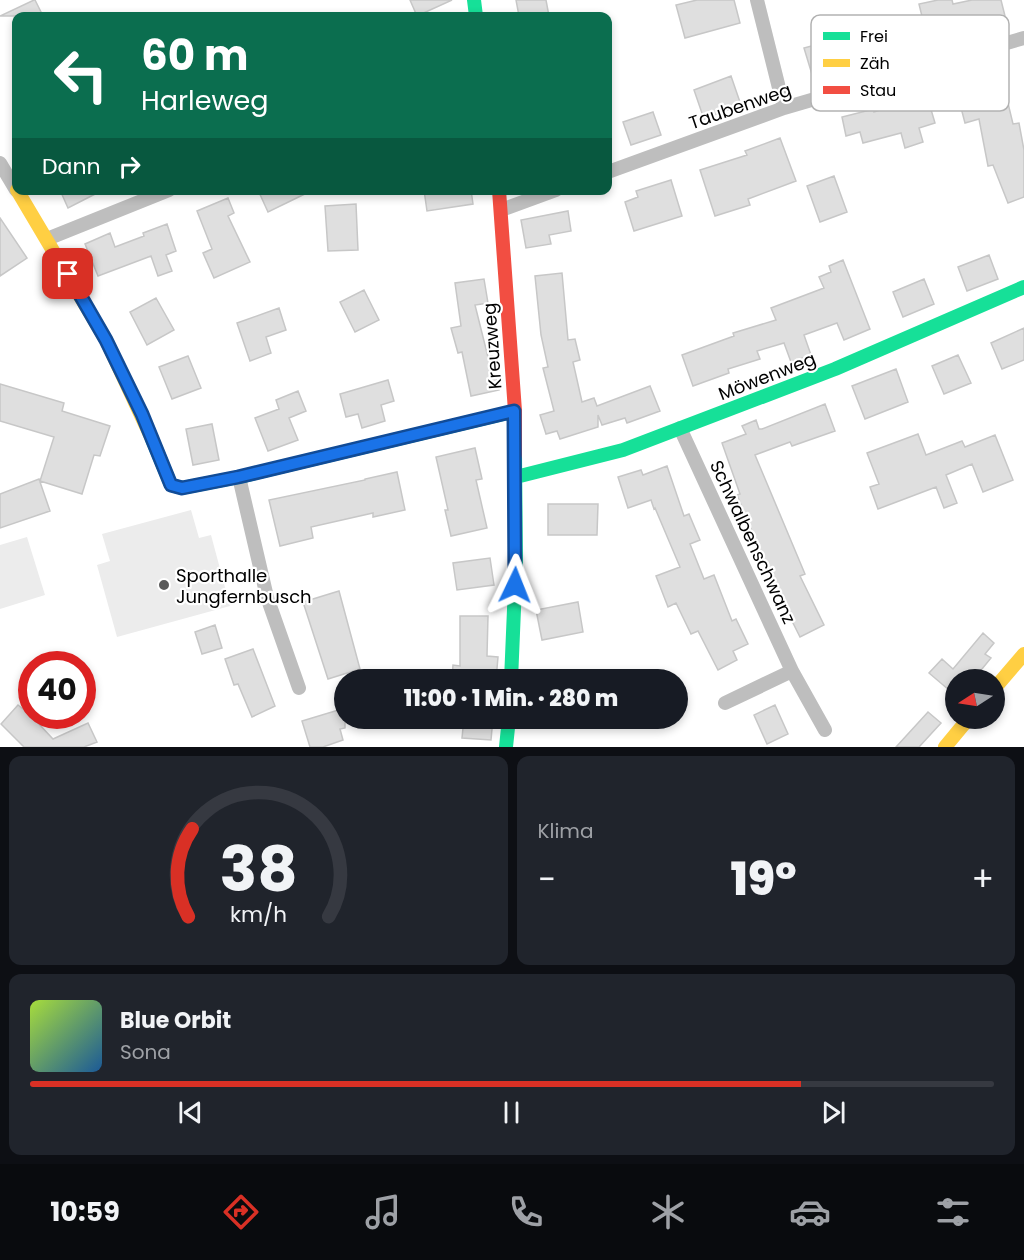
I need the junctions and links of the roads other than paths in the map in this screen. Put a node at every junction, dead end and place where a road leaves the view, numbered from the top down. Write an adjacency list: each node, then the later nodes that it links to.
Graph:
1 (757, 0): 5 (street)
2 (1024, 38): 3 (street, Taubenweg)
3 (1009, 42)
4 (811, 100): 5 (street, Taubenweg)
5 (784, 108): 7 (street, Taubenweg)
6 (0, 163): 8 (street)
7 (612, 171)
8 (12, 182)
9 (20, 195): 14 (street)
10 (157, 195): 14 (street)
11 (500, 195): 13 (street, Kreuzweg)
12 (542, 195): 13 (street)
13 (501, 210): 16 (street, Kreuzweg)
14 (47, 239): 18 (street)
15 (1024, 287): 17 (street, Möwenweg)
16 (514, 411): 18 (street); 19 (street, Kreuzweg)
17 (680, 428): 19 (street, Möwenweg); 22 (street, Schwalbenschwanz)
18 (238, 477): 24 (street)
19 (516, 477): 21 (street, Kreuzweg)
20 (1021, 663): 23 (street)
21 (511, 669)
22 (792, 671): 25 (street); 28 (street, Schwalbenschwanz)
23 (1005, 678)
24 (299, 688)
25 (724, 704)
26 (508, 729): 29 (street)
27 (960, 729): 30 (street)
28 (825, 730)
29 (506, 747)
30 (945, 747)

